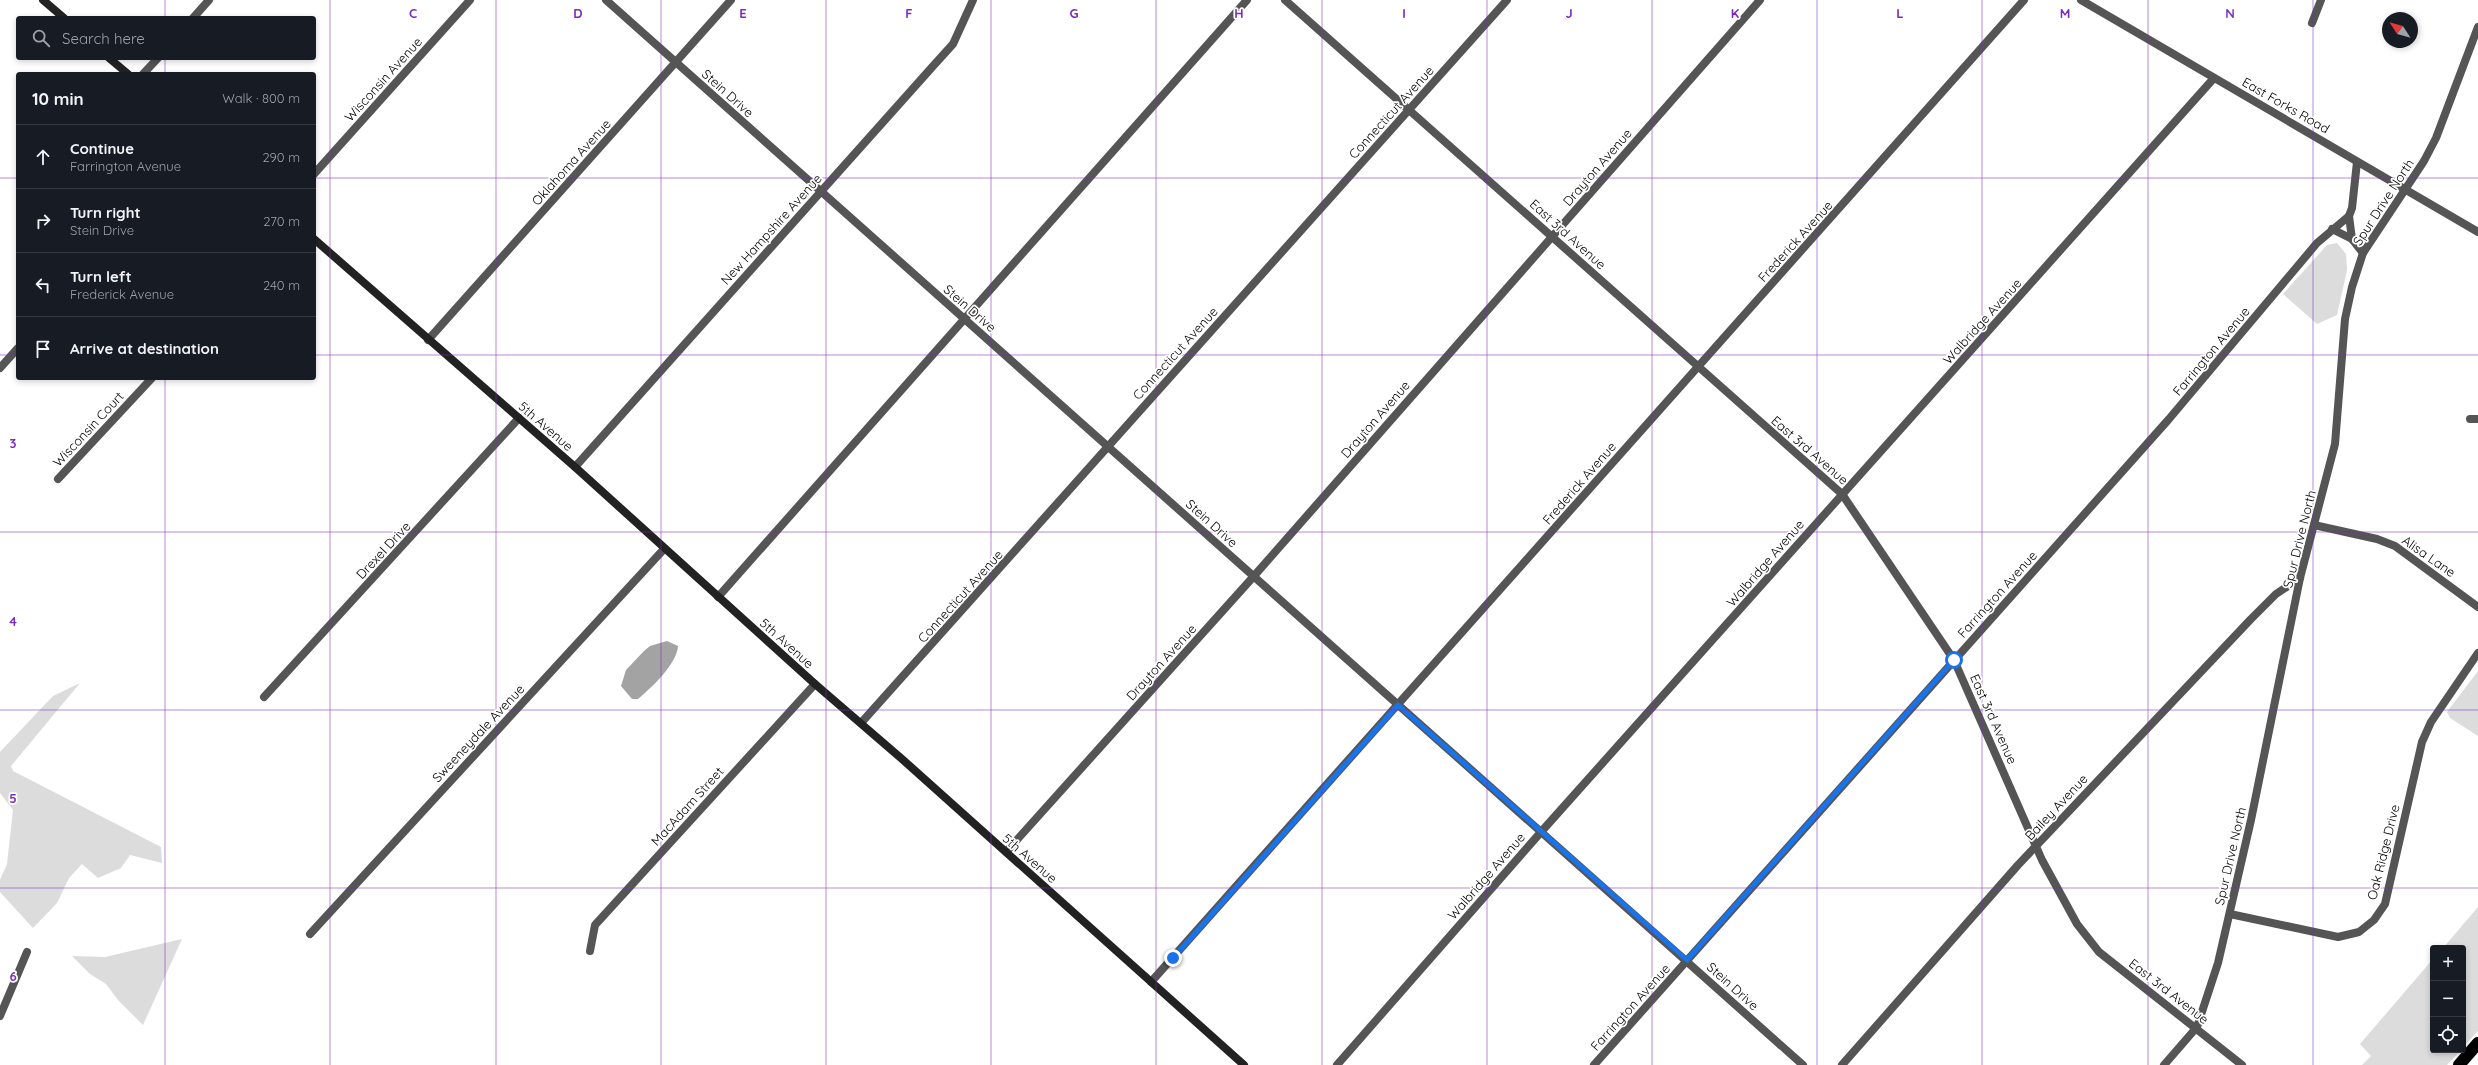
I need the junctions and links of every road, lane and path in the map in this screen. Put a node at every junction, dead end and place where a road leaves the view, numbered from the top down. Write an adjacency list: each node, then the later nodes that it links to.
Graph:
1 (43, 0): 14 (main road)
2 (209, 0): 15 (street)
3 (470, 0): 26 (street, Wisconsin Avenue)
4 (606, 0): 20 (street, Stein Drive)
5 (731, 0): 20 (street, Oklahoma Avenue)
6 (973, 0): 28 (street, New Hampshire Avenue)
7 (1247, 0): 36 (street)
8 (1285, 0): 24 (street, East 3rd Avenue)
9 (1507, 0): 24 (street, Connecticut Avenue)
10 (1760, 0): 32 (street, Drayton Avenue)
11 (2024, 0): 39 (street, Frederick Avenue)
12 (2081, 0): 23 (street, East Forks Road)
13 (2321, 0): 16 (street)
14 (62, 16)
15 (195, 16)
16 (2312, 23)
17 (2478, 27): 27 (street, Spur Drive North)
18 (112, 60): 21 (main road)
19 (156, 60): 22 (street)
20 (676, 62): 28 (street, Stein Drive); 37 (street, Oklahoma Avenue)
21 (126, 72)
22 (145, 72)
23 (2214, 78): 25 (street, East Forks Road); 46 (street, Walbridge Avenue)
24 (1409, 110): 32 (street, East 3rd Avenue); 43 (street, Connecticut Avenue)
25 (2357, 162): 27 (street, East Forks Road); 29 (street)
26 (316, 172)
27 (2404, 188): 31 (street, East Forks Road); 35 (street, Spur Drive North)
28 (821, 191): 36 (street, Stein Drive); 44 (street, New Hampshire Avenue)
29 (2349, 216): 30 (street, Farrington Avenue); 33 (street)
30 (2332, 229): 33 (street); 54 (street, Farrington Avenue)
31 (2478, 232)
32 (1552, 235): 39 (street, East 3rd Avenue); 49 (street, Drayton Avenue)
33 (2352, 239): 35 (street)
34 (316, 241): 37 (main road, 5th Avenue)
35 (2363, 253): 47 (street, Spur Drive North)
36 (965, 318): 43 (street, Stein Drive); 51 (street)
37 (428, 340): 42 (main road, 5th Avenue)
38 (16, 350): 40 (street)
39 (1698, 367): 46 (street, East 3rd Avenue); 57 (street, Frederick Avenue)
40 (0, 368)
41 (150, 380): 45 (street, Wisconsin Court)
42 (519, 418): 44 (main road, 5th Avenue); 56 (street, Drexel Drive)
43 (1107, 446): 49 (street, Stein Drive); 58 (street, Connecticut Avenue)
44 (575, 467): 48 (main road, 5th Avenue)
45 (58, 479)
46 (1842, 494): 54 (street, East 3rd Avenue); 59 (street, Walbridge Avenue)
47 (2314, 525): 50 (street, Spur Drive North); 52 (street, Alisa Lane)
48 (664, 549): 51 (main road, 5th Avenue); 63 (street, Sweeneydale Avenue)
49 (1254, 576): 57 (street, Stein Drive); 61 (street, Drayton Avenue)
50 (2300, 578): 60 (street, Bailey Avenue); 62 (street, Spur Drive North)
51 (718, 597): 55 (main road, 5th Avenue)
52 (2478, 607)
53 (2478, 653): 62 (street, Oak Ridge Drive)
54 (1954, 660): 60 (street, East 3rd Avenue); 66 (street, Farrington Avenue)
55 (815, 684): 58 (main road, 5th Avenue); 64 (street, MacAdam Street)
56 (264, 697)
57 (1398, 705): 59 (street, Stein Drive); 67 (street, Frederick Avenue)
58 (861, 723): 61 (main road, 5th Avenue)
59 (1541, 832): 66 (street, Stein Drive); 72 (street, Walbridge Avenue)
60 (2036, 845): 69 (street, East 3rd Avenue); 75 (street, Bailey Avenue)
61 (1006, 852): 67 (main road, 5th Avenue)
62 (2230, 914): 69 (street, Spur Drive North)
63 (310, 934)
64 (590, 951)
65 (27, 952): 68 (street)
66 (1687, 960): 73 (street, Farrington Avenue); 74 (street, Stein Drive)
67 (1151, 982): 71 (main road, 5th Avenue)
68 (0, 1016)
69 (2197, 1027): 76 (street, Spur Drive North); 77 (street, East 3rd Avenue)
70 (2478, 1043): 78 (highway)
71 (1244, 1065)
72 (1337, 1065)
73 (1594, 1065)
74 (1803, 1065)
75 (1842, 1065)
76 (2164, 1065)
77 (2242, 1065)
78 (2459, 1065)

